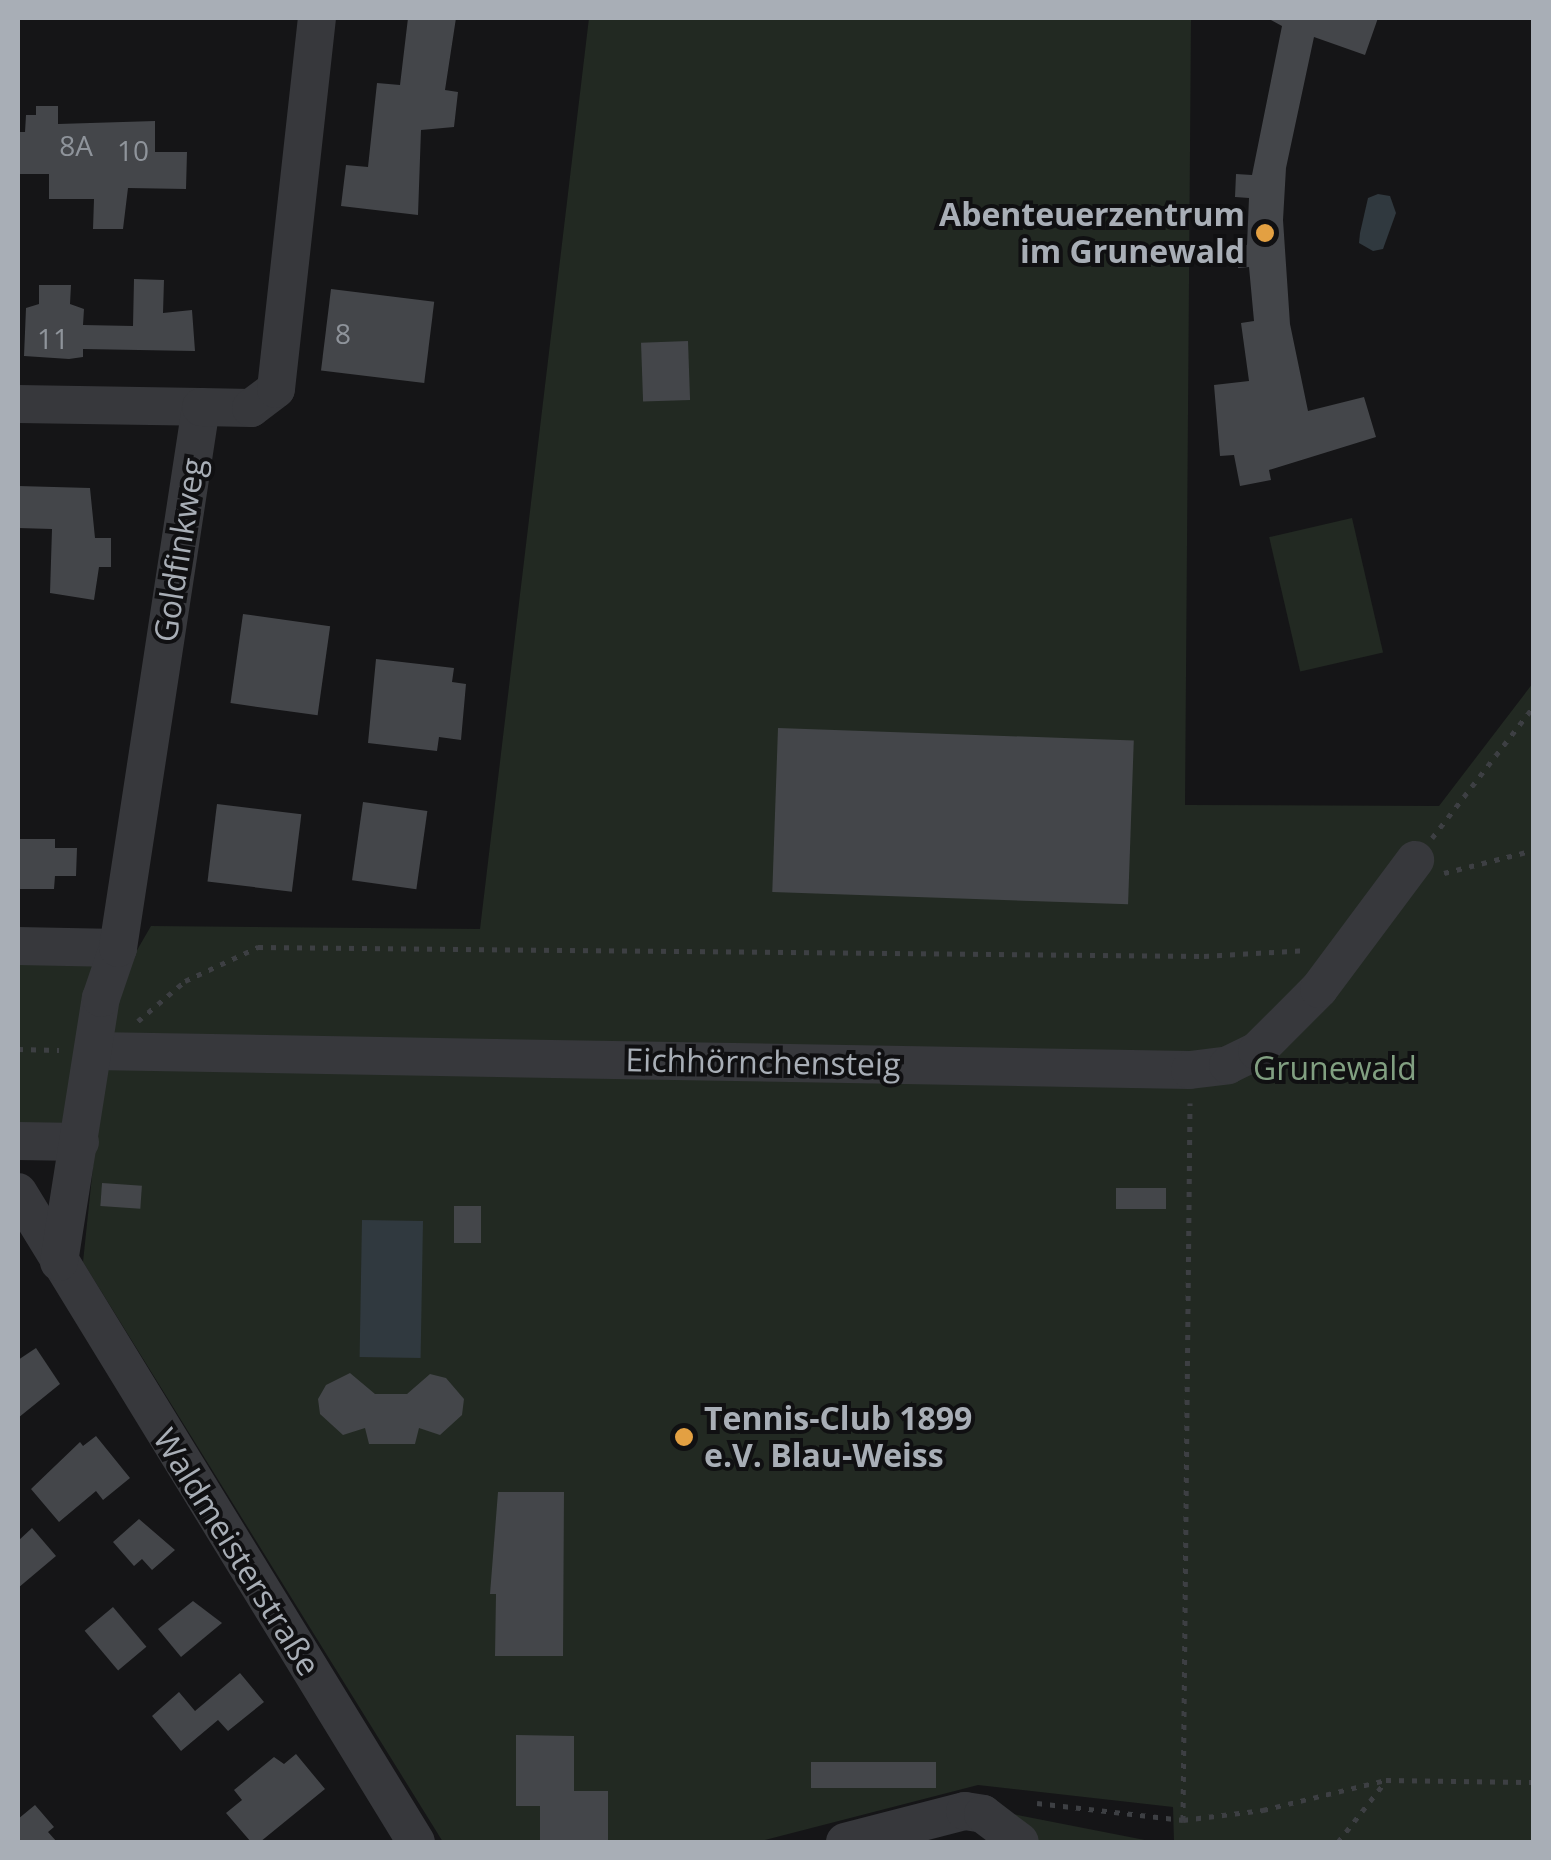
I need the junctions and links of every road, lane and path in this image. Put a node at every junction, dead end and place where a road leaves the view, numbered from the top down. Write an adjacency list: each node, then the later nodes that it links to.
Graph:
1 (316, 18): 3 (street)
2 (18, 404): 3 (street)
3 (201, 407): 8 (street, Goldfinkweg)
4 (1534, 706): 6 (path)
5 (1534, 850): 6 (path)
6 (1408, 872): 9 (street, Eichhörnchensteig)
7 (18, 946): 8 (street)
8 (118, 948): 11 (street, Goldfinkweg)
9 (1351, 948): 11 (path); 12 (street, Eichhörnchensteig)
10 (18, 1049): 11 (path)
11 (107, 1050): 12 (street, Eichhörnchensteig); 14 (street, Goldfinkweg)
12 (1190, 1070): 20 (path)
13 (18, 1141): 14 (street)
14 (80, 1142): 16 (street)
15 (18, 1192): 16 (street, Waldmeisterstraße)
16 (59, 1262): 21 (street, Waldmeisterstraße)
17 (1386, 1780): 18 (path); 20 (path); 24 (path)
18 (1534, 1782)
19 (1037, 1803): 20 (path)
20 (1183, 1820)
21 (416, 1842)
22 (844, 1842): 23 (street)
23 (1020, 1842)
24 (1338, 1842)

